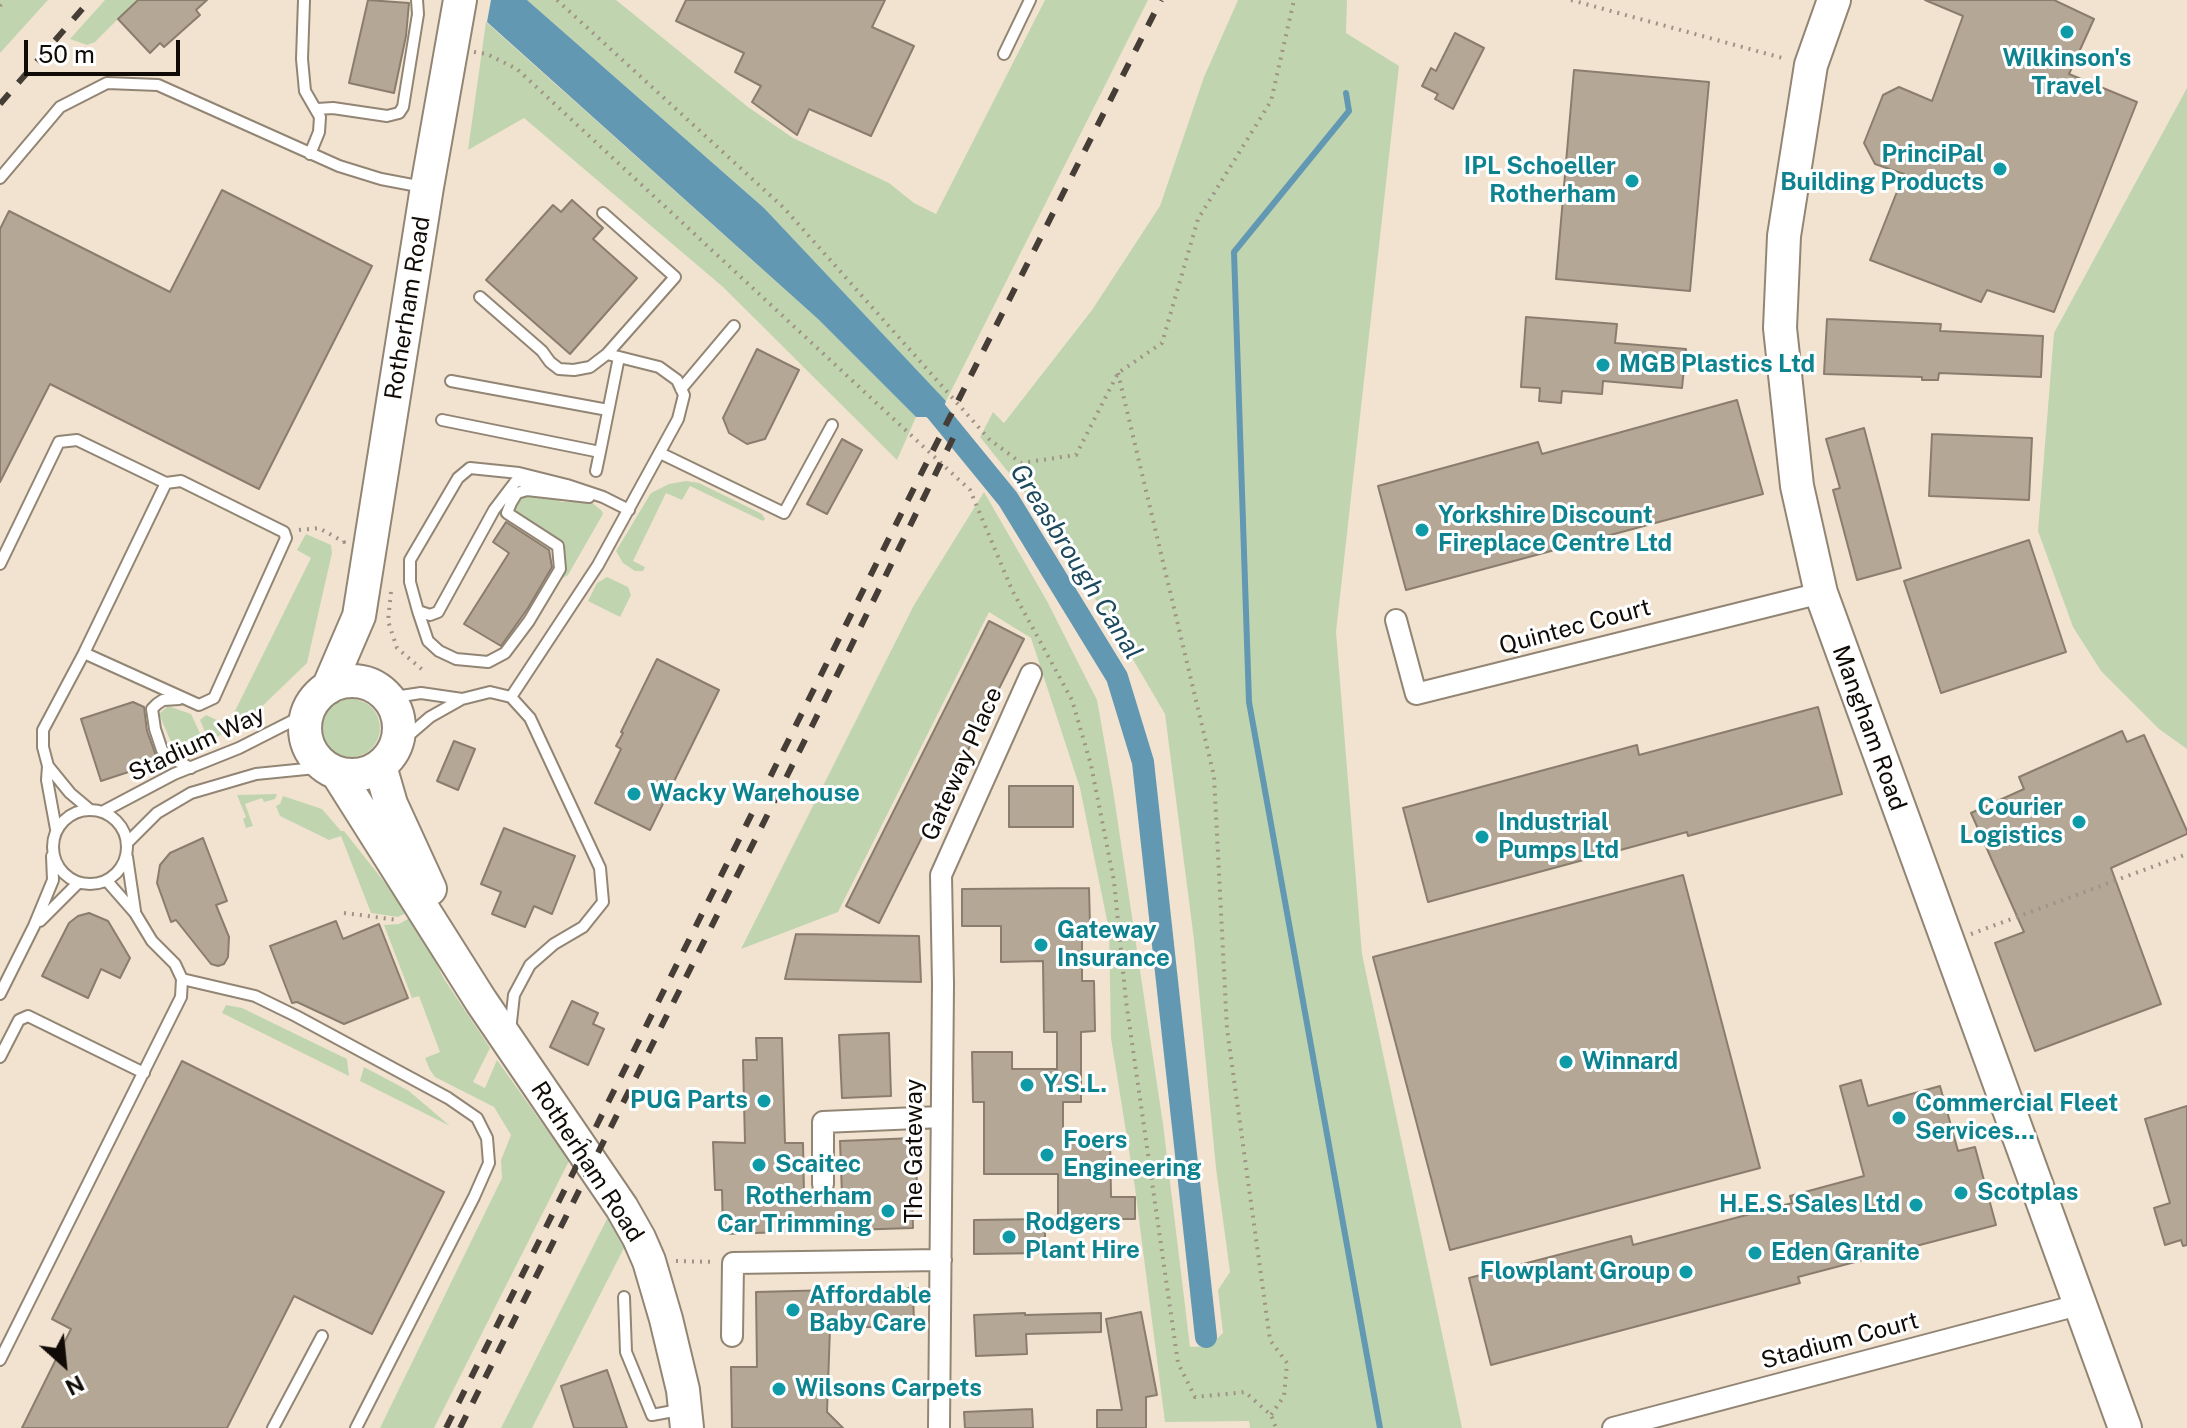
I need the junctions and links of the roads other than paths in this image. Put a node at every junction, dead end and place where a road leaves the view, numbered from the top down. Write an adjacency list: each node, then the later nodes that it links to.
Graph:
1 (304, 0): 7 (lane)
2 (417, 0): 7 (lane)
3 (460, 0): 10 (main road, Rotherham Road)
4 (1030, 0): 6 (lane)
5 (1834, 0): 29 (main road, Mangham Road)
6 (1004, 54)
7 (317, 109): 8 (lane)
8 (310, 154): 9 (lane); 10 (lane)
9 (0, 178)
10 (427, 187): 31 (main road, Rotherham Road)
11 (603, 213): 14 (lane)
12 (480, 297): 14 (lane)
13 (734, 326): 17 (lane)
14 (607, 354): 15 (lane)
15 (619, 357): 17 (lane); 18 (lane)
16 (451, 381): 18 (lane)
17 (681, 389): 22 (lane)
18 (608, 410): 21 (lane)
19 (442, 420): 21 (lane)
20 (832, 425): 22 (lane)
21 (600, 452): 23 (lane)
22 (660, 453): 27 (lane)
23 (596, 471)
24 (166, 483): 28 (lane); 33 (lane); 38 (lane)
25 (567, 485): 26 (lane); 30 (lane); 30 (lane)
26 (603, 497): 27 (lane); 30 (lane)
27 (629, 510): 37 (lane)
28 (0, 564)
29 (1821, 593): 32 (street, Quintec Court); 66 (main road, Mangham Road)
30 (418, 611)
31 (359, 616): 35 (main road, Rotherham Road); 36 (main road, Rotherham Road)
32 (1396, 620)
33 (84, 653): 38 (lane); 42 (lane)
34 (1031, 674): 51 (street, Gateway Place)
35 (328, 688): 36 (main road); 40 (main road, Rotherham Road)
36 (382, 693): 39 (lane); 41 (main road, Rotherham Road)
37 (511, 697): 39 (lane); 59 (lane)
38 (185, 699): 43 (lane)
39 (462, 699): 41 (lane)
40 (308, 713): 43 (lane, Stadium Way); 44 (main road, Rotherham Road)
41 (387, 757): 44 (main road); 58 (main road, Rotherham Road)
42 (48, 766): 45 (lane); 47 (lane)
43 (191, 768): 46 (lane, Stadium Way)
44 (331, 770): 48 (lane, Stadium Way); 58 (main road, Rotherham Road)
45 (89, 809): 46 (lane); 47 (lane)
46 (104, 811): 48 (lane)
47 (56, 829): 49 (lane)
48 (128, 842): 50 (lane)
49 (52, 852): 53 (lane); 55 (lane)
50 (127, 857): 52 (lane); 54 (lane)
51 (941, 875): 62 (street, The Gateway)
52 (107, 881): 53 (lane); 54 (lane)
53 (78, 883): 55 (lane)
54 (135, 913): 56 (lane)
55 (34, 926): 57 (lane)
56 (182, 979): 61 (lane); 72 (lane)
57 (0, 994)
58 (481, 1001): 59 (main road, Rotherham Road)
59 (509, 1043): 70 (main road, Rotherham Road)
60 (0, 1057): 61 (lane)
61 (144, 1073): 69 (lane)
62 (941, 1117): 63 (street); 64 (street, The Gateway)
63 (823, 1184)
64 (941, 1260): 68 (street); 73 (street, The Gateway)
65 (624, 1297): 70 (lane)
66 (2082, 1304): 74 (street, Stadium Court); 75 (main road, Mangham Road)
67 (322, 1336): 71 (lane)
68 (732, 1336)
69 (1, 1358)
70 (686, 1418)
71 (273, 1428)
72 (356, 1428)
73 (939, 1428)
74 (1613, 1428)
75 (2125, 1428)

